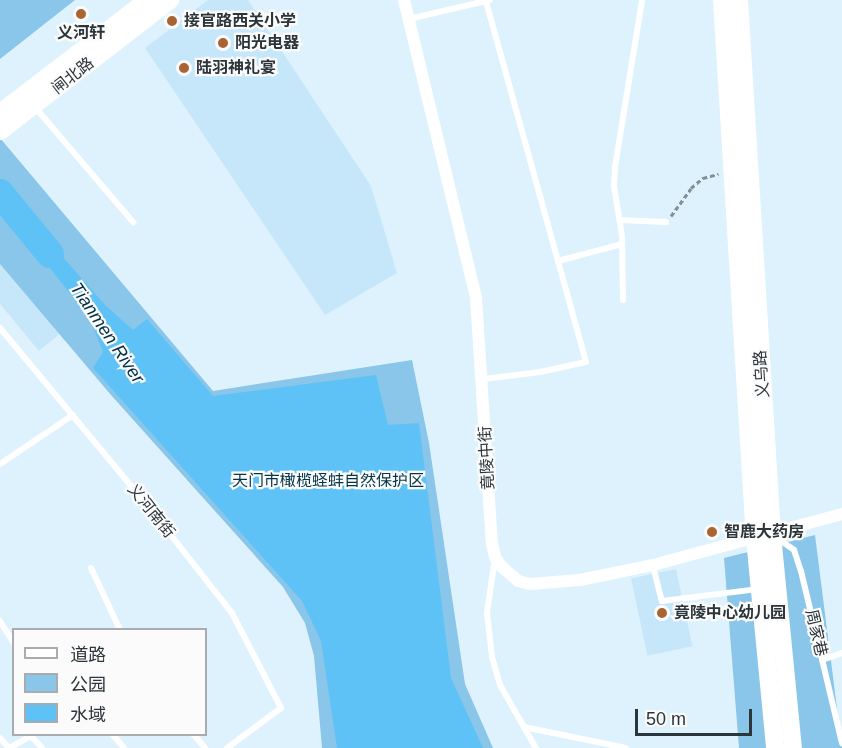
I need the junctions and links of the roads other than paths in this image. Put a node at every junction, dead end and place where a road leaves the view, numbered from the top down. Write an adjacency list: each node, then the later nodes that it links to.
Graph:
1 (148, 0): 10 (main road, 闸北路)
2 (170, 0): 9 (main road, 闸北路)
3 (404, 0): 8 (street, 竟陵中街)
4 (642, 0): 11 (lane)
5 (722, 0): 22 (main road, 义乌路)
6 (739, 0): 22 (main road, 义乌路)
7 (488, 1): 8 (lane); 15 (lane)
8 (408, 19): 18 (street, 竟陵中街)
9 (34, 106): 10 (main road, 闸北路); 12 (lane)
10 (1, 124)
11 (620, 220): 13 (lane); 14 (lane)
12 (133, 222)
13 (666, 222)
14 (622, 244): 15 (lane); 16 (lane)
15 (558, 261): 18 (lane)
16 (623, 300)
17 (0, 328): 19 (lane, 义河南街)
18 (483, 379): 23 (street, 竟陵中街)
19 (73, 416): 20 (lane); 40 (lane, 义河南街)
20 (0, 464)
21 (842, 514): 22 (street)
22 (764, 537): 24 (street); 26 (main road, 义乌路); 31 (lane, 周家巷); 44 (main road, 义乌路)
23 (495, 557): 24 (street); 32 (lane)
24 (653, 565): 26 (lane)
25 (91, 568): 28 (lane)
26 (759, 589): 43 (main road, 义乌路)
27 (0, 621): 29 (lane)
28 (119, 628)
29 (12, 640)
30 (842, 653): 31 (lane)
31 (822, 660): 36 (lane, 周家巷)
32 (524, 727): 41 (lane); 42 (lane)
33 (113, 736): 38 (lane)
34 (194, 736): 39 (lane)
35 (0, 738): 37 (lane)
36 (842, 743)
37 (42, 748)
38 (124, 748)
39 (204, 748)
40 (227, 748)
41 (536, 748)
42 (626, 748)
43 (775, 748)
44 (793, 748)

